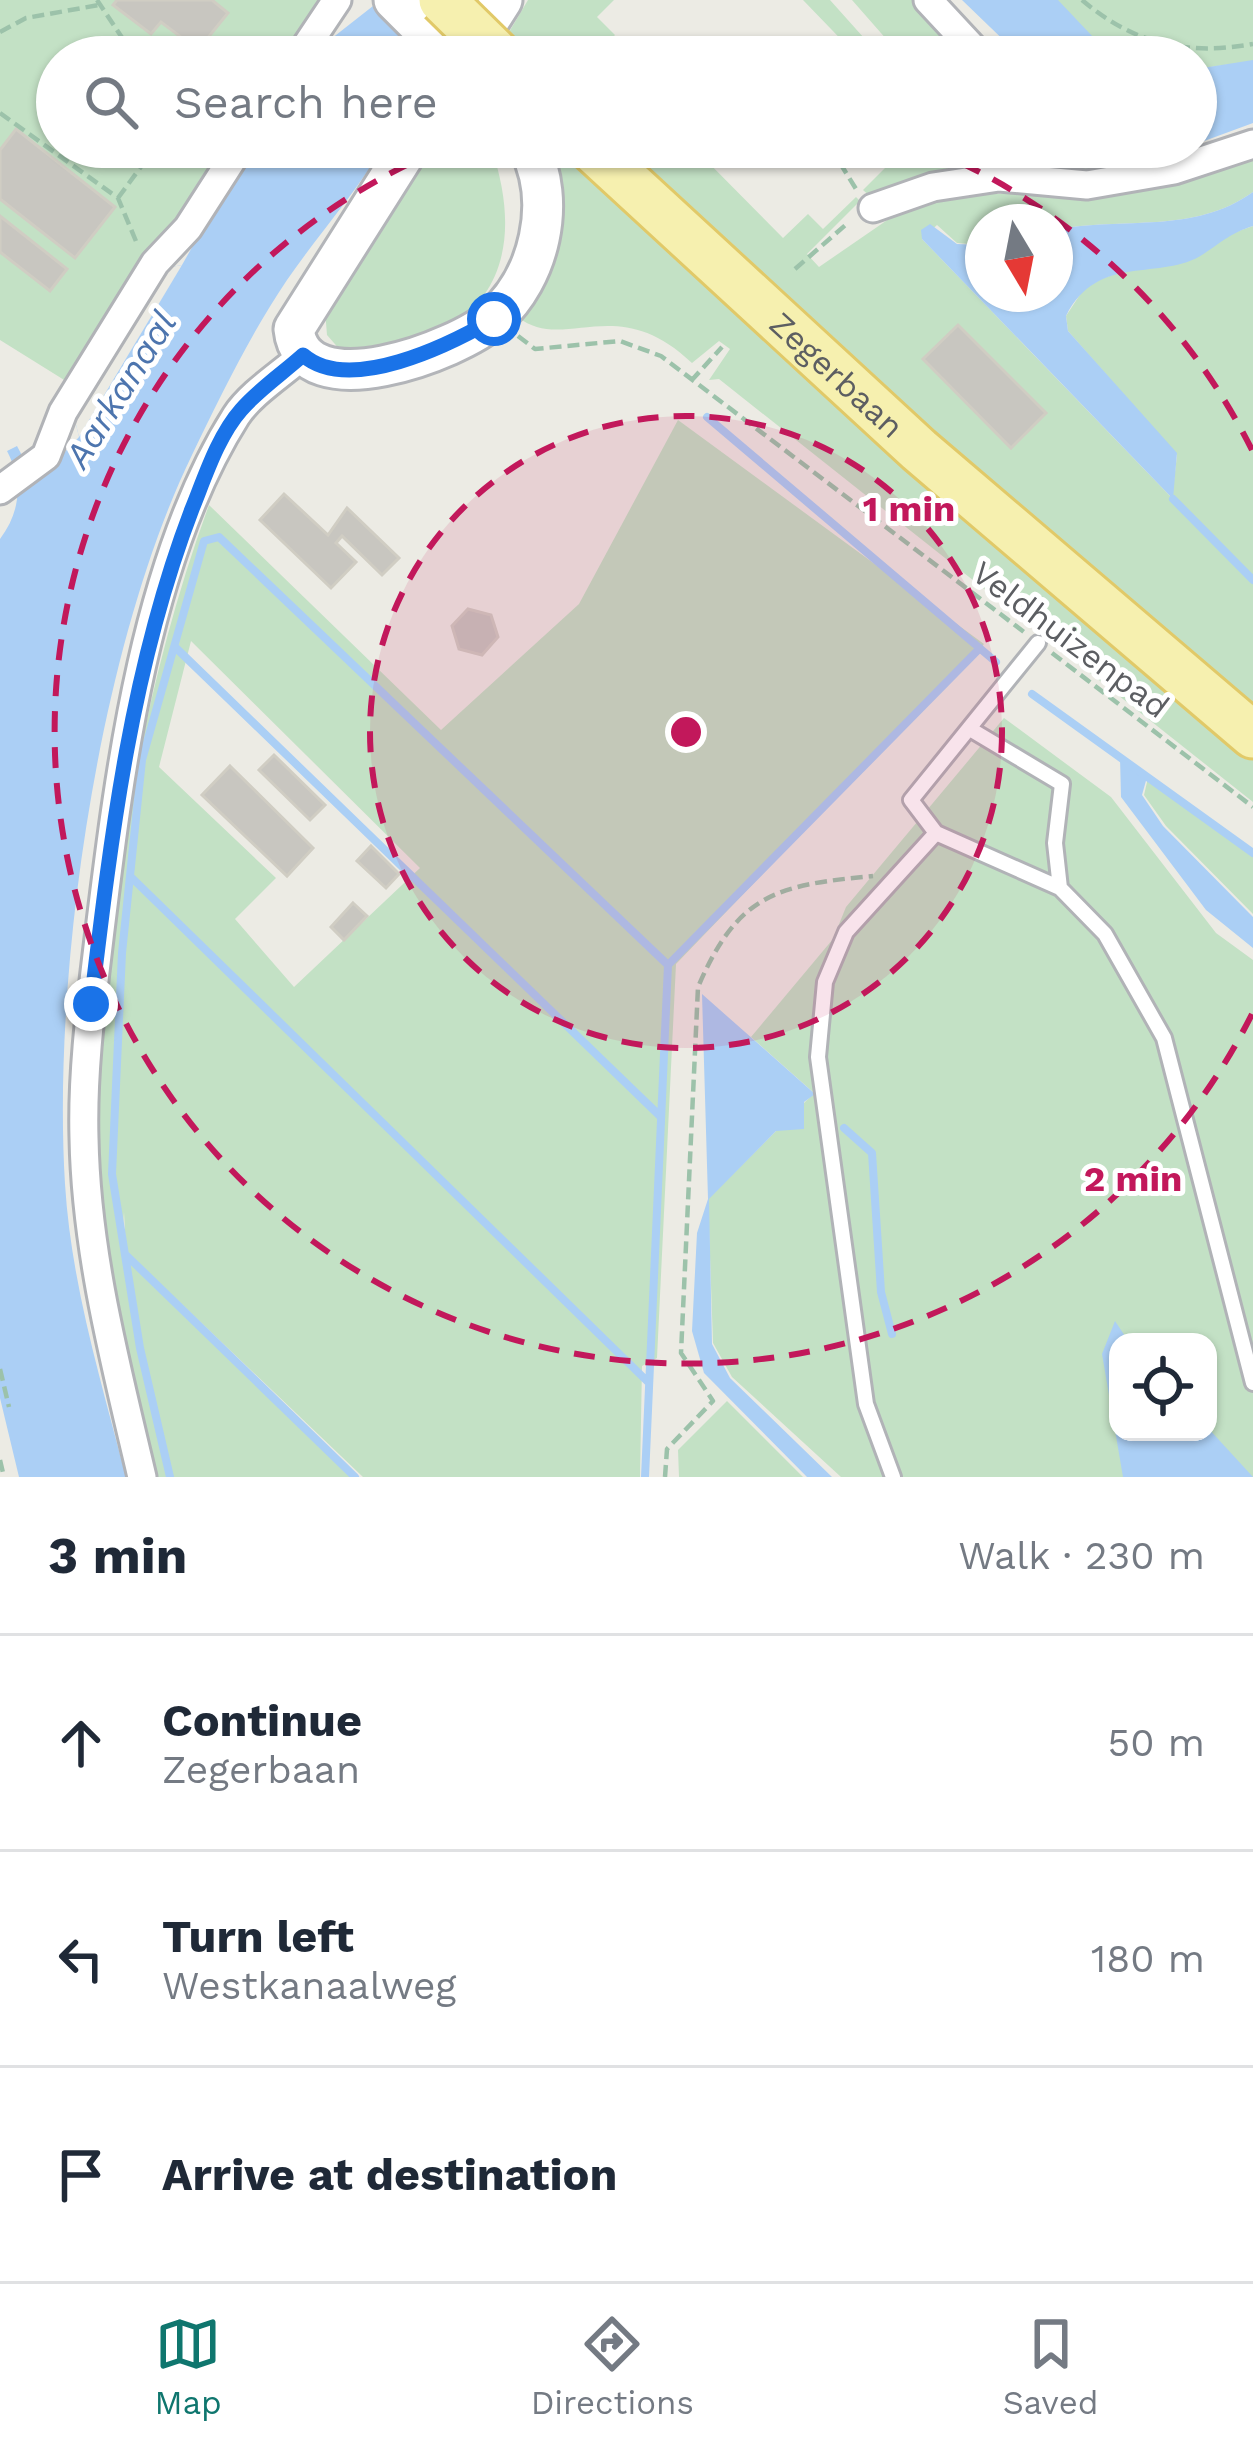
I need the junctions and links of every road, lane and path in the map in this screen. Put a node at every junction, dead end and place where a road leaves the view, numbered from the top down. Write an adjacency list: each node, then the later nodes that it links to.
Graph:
1 (337, 0): 10 (street)
2 (394, 0): 11 (street)
3 (442, 0): 12 (main road, bridge)
4 (502, 0): 13 (street)
5 (928, 0): 14 (street)
6 (1082, 0): 15 (path)
7 (98, 3): 8 (path); 9 (path)
8 (0, 32)
9 (121, 36)
10 (313, 36)
11 (430, 36)
12 (472, 36)
13 (493, 36)
14 (961, 36)
15 (1138, 36)
16 (1253, 44): 17 (path)
17 (1217, 46)
18 (0, 113): 19 (path)
19 (36, 139)
20 (1253, 144): 21 (street)
21 (1217, 156)
22 (76, 168): 31 (path)
23 (140, 168): 31 (path)
24 (227, 168): 33 (street)
25 (396, 168): 37 (street)
26 (534, 168): 35 (street)
27 (613, 168): 42 (main road, Zegerbaan)
28 (999, 168): 30 (street)
29 (1180, 168): 30 (street)
30 (999, 177): 32 (street)
31 (118, 198): 33 (path)
32 (873, 208): 34 (path)
33 (152, 269): 39 (street)
34 (795, 269)
35 (494, 319): 37 (street); 38 (path, Veldhuizenpad)
36 (722, 347): 38 (path)
37 (303, 355): 52 (street)
38 (691, 381): 40 (path, Veldhuizenpad)
39 (16, 481)
40 (1039, 643): 41 (lane); 43 (path, Veldhuizenpad)
41 (970, 729): 44 (lane); 46 (lane)
42 (1253, 735)
43 (1253, 807)
44 (937, 832): 45 (lane); 46 (lane)
45 (896, 873): 53 (path); 54 (lane)
46 (1060, 889): 48 (lane)
47 (0, 1369): 49 (path)
48 (1253, 1383)
49 (9, 1407)
50 (0, 1460): 51 (path)
51 (4, 1477)
52 (142, 1477)
53 (665, 1477)
54 (893, 1477)

